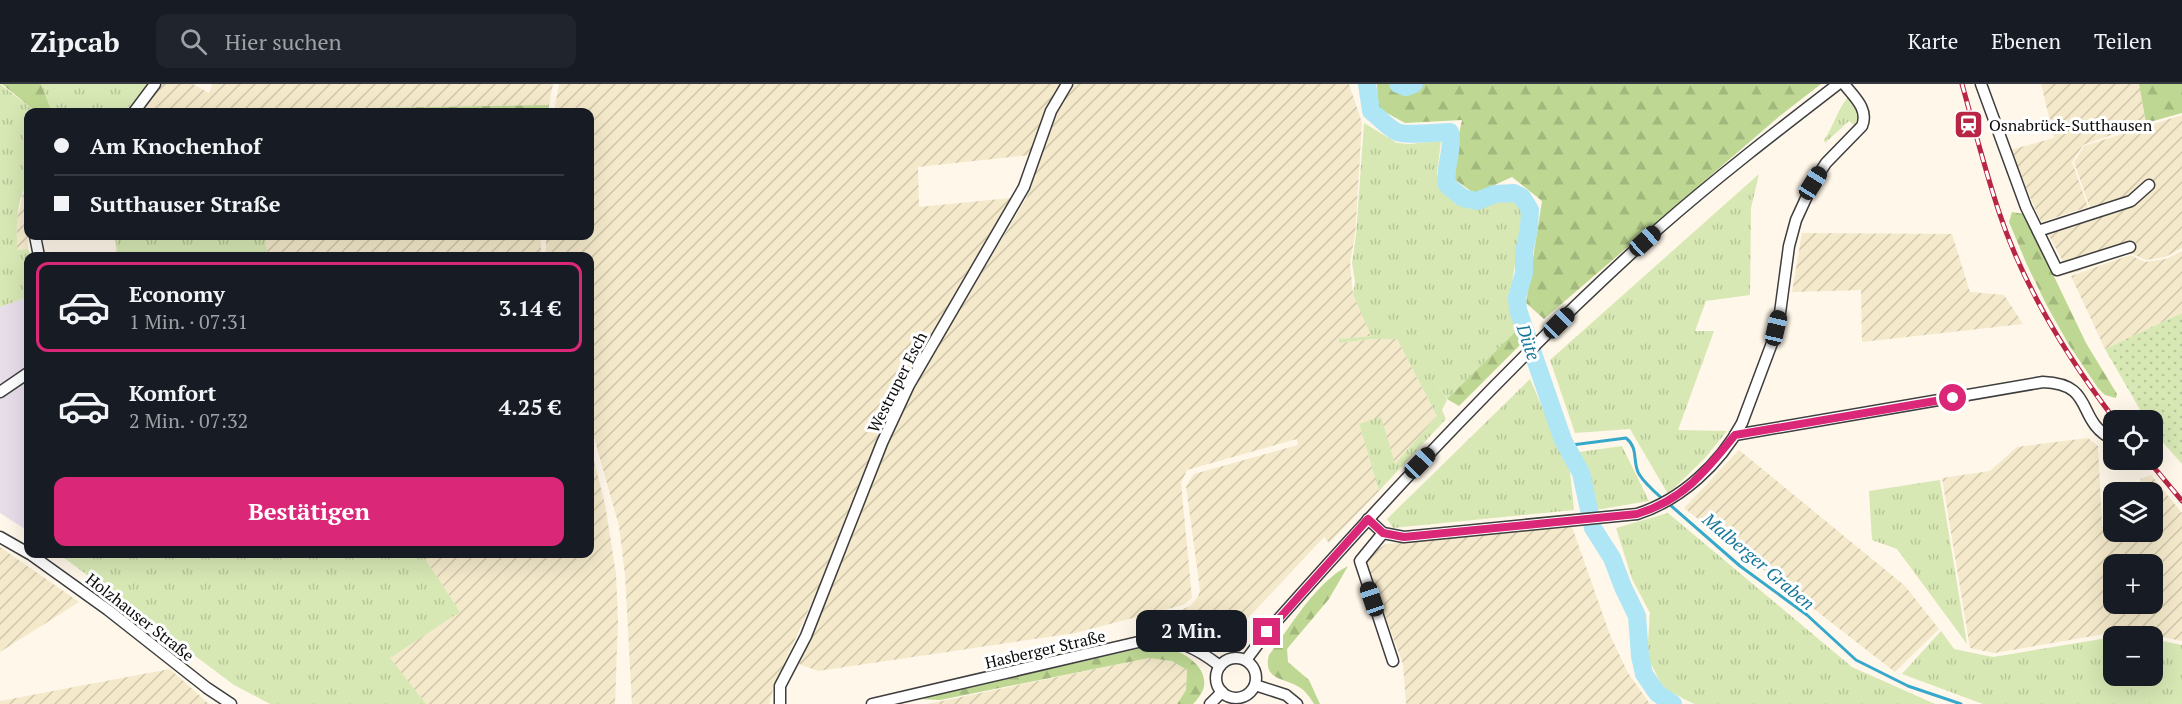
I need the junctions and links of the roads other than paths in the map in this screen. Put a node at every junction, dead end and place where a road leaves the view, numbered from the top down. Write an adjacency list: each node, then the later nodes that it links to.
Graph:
1 (155, 84): 6 (street)
2 (1067, 84): 25 (street, Westruper Esch)
3 (1838, 84): 14 (street)
4 (1844, 84): 13 (street)
5 (1981, 84): 8 (street)
6 (137, 108)
7 (2149, 185): 8 (street)
8 (2038, 231): 9 (street)
9 (2130, 247)
10 (24, 377): 11 (street)
11 (0, 392)
12 (2103, 434): 13 (street)
13 (1735, 435): 15 (street)
14 (1368, 519): 15 (street); 19 (street)
15 (1383, 533): 20 (street)
16 (0, 537): 17 (street, Holzhauser Straße)
17 (24, 550)
18 (36, 558): 24 (street, Holzhauser Straße)
19 (1246, 660): 21 (street); 22 (street)
20 (1393, 661)
21 (1220, 666): 23 (street); 26 (street, Hasberger Straße)
22 (1255, 685): 23 (street); 28 (street)
23 (1222, 692): 27 (street)
24 (231, 704)
25 (780, 704)
26 (872, 704)
27 (1210, 704)
28 (1297, 704)

